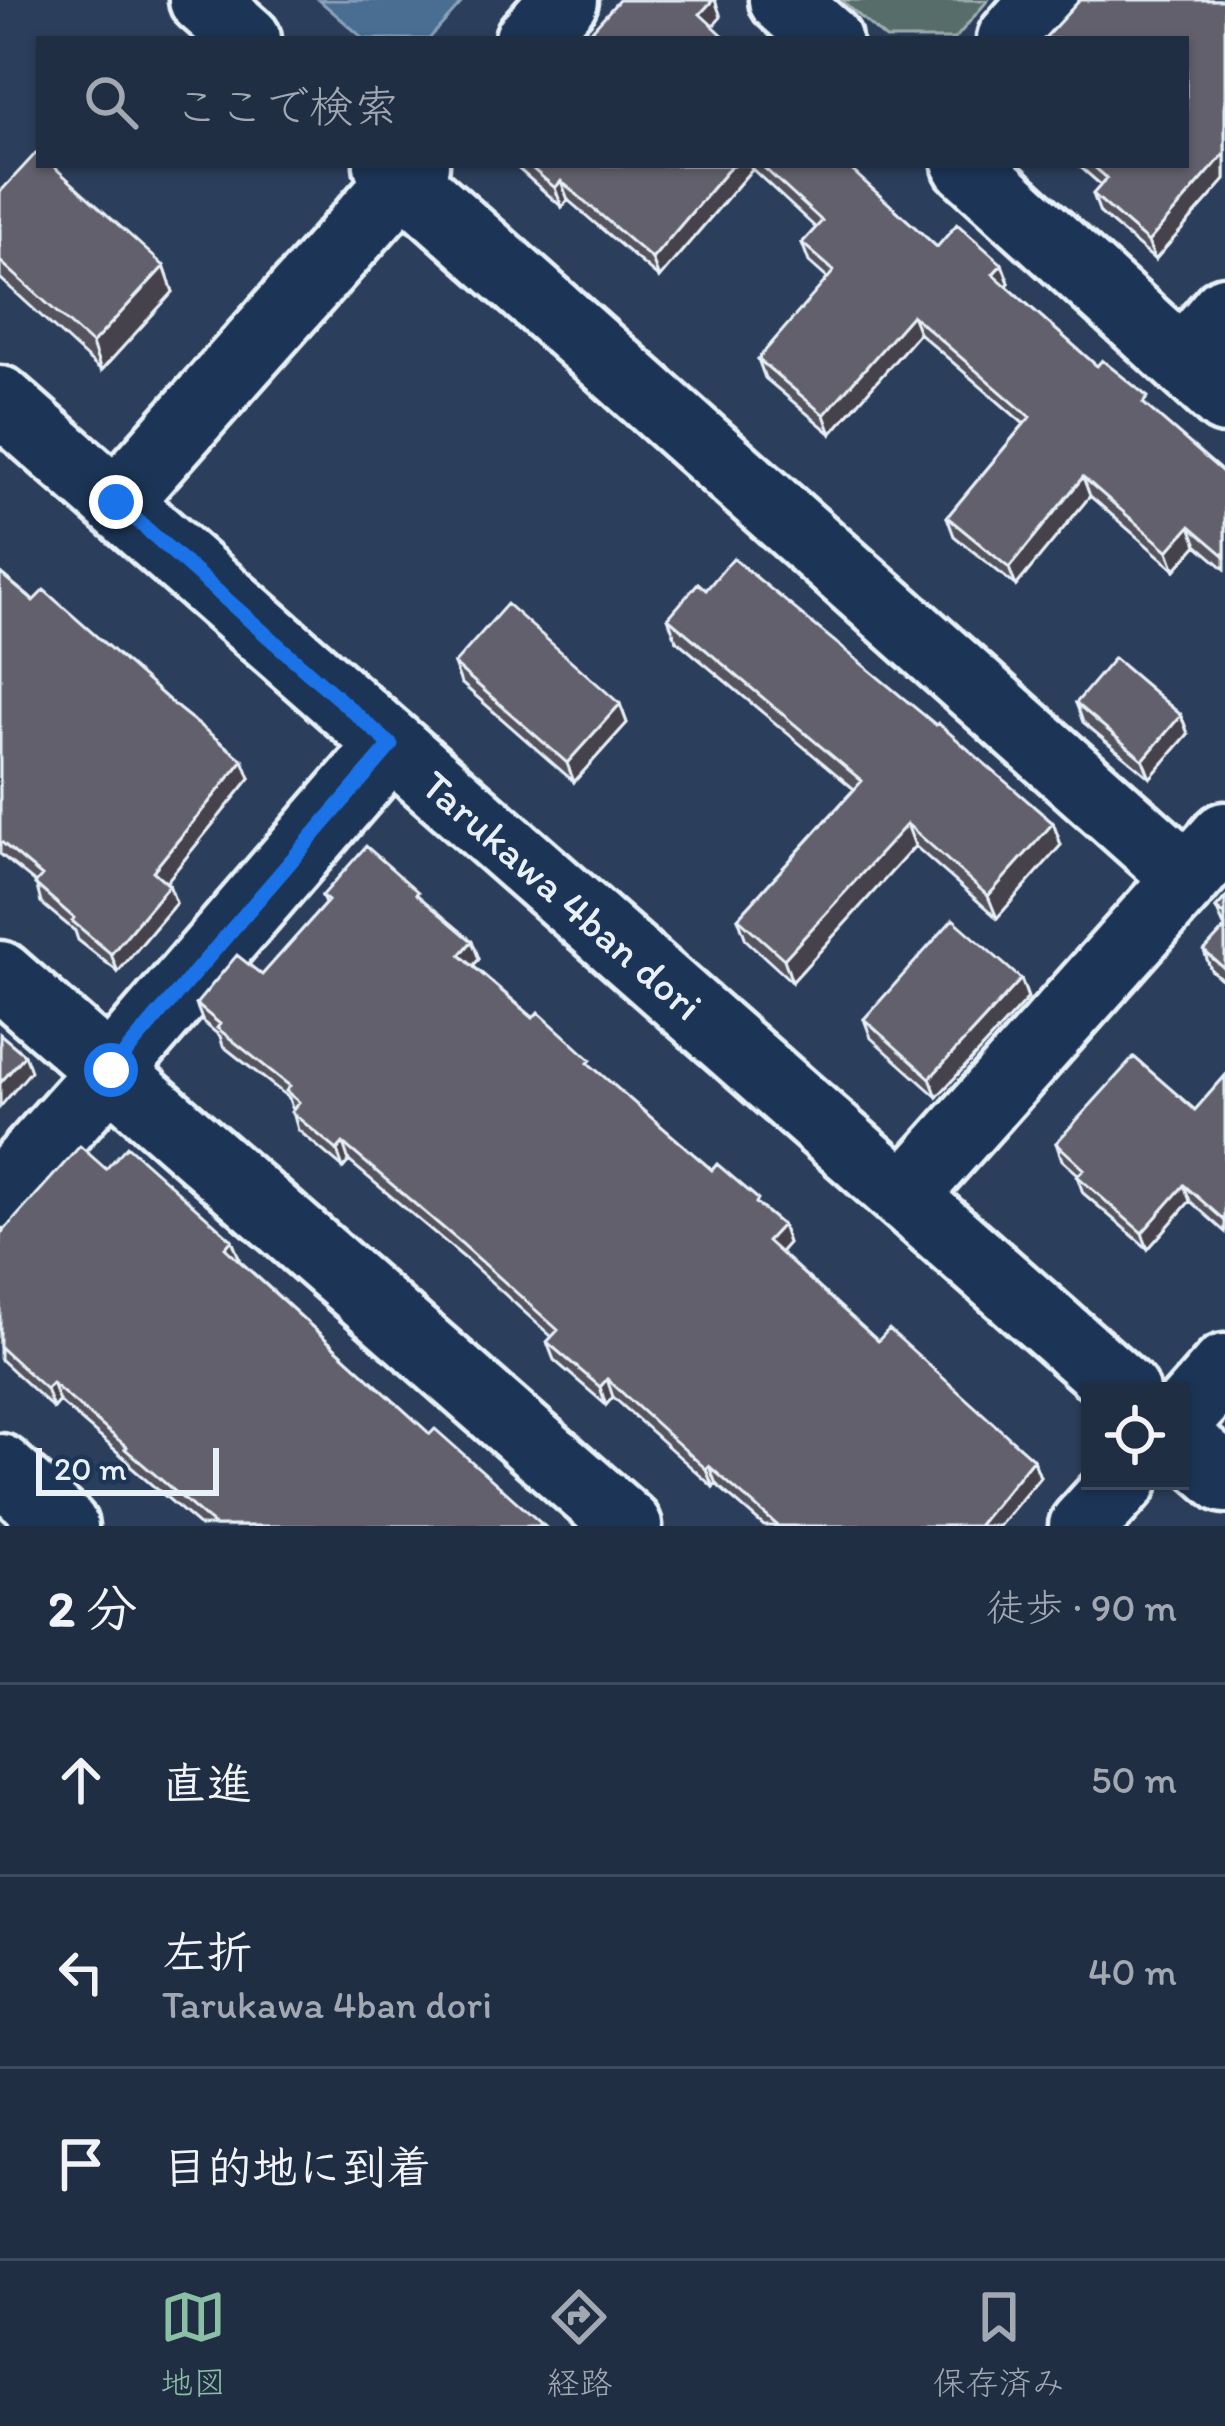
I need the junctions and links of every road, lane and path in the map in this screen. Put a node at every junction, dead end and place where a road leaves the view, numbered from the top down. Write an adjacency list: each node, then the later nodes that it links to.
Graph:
1 (203, 0): 5 (street)
2 (564, 0): 6 (street)
3 (783, 0): 7 (street)
4 (1045, 0): 8 (street)
5 (244, 36)
6 (532, 36)
7 (824, 36)
8 (1014, 36)
9 (971, 168): 12 (street)
10 (402, 170): 14 (street); 16 (street)
11 (1225, 310): 12 (street)
12 (1203, 381)
13 (0, 400): 14 (street, Tarukawa 4ban dori)
14 (116, 502): 15 (street, Tarukawa 4ban dori)
15 (391, 745): 18 (street); 20 (street, Tarukawa 4ban dori)
16 (1206, 857): 20 (street)
17 (0, 975): 18 (street)
18 (111, 1070): 19 (street); 29 (street)
19 (0, 1194)
20 (904, 1196): 22 (street, Tarukawa 4ban dori)
21 (1225, 1368): 23 (street)
22 (1115, 1382)
23 (1189, 1409)
24 (1189, 1448): 26 (street)
25 (0, 1468): 28 (street)
26 (1225, 1479)
27 (1116, 1490): 30 (street)
28 (64, 1526)
29 (628, 1526)
30 (1083, 1526)

